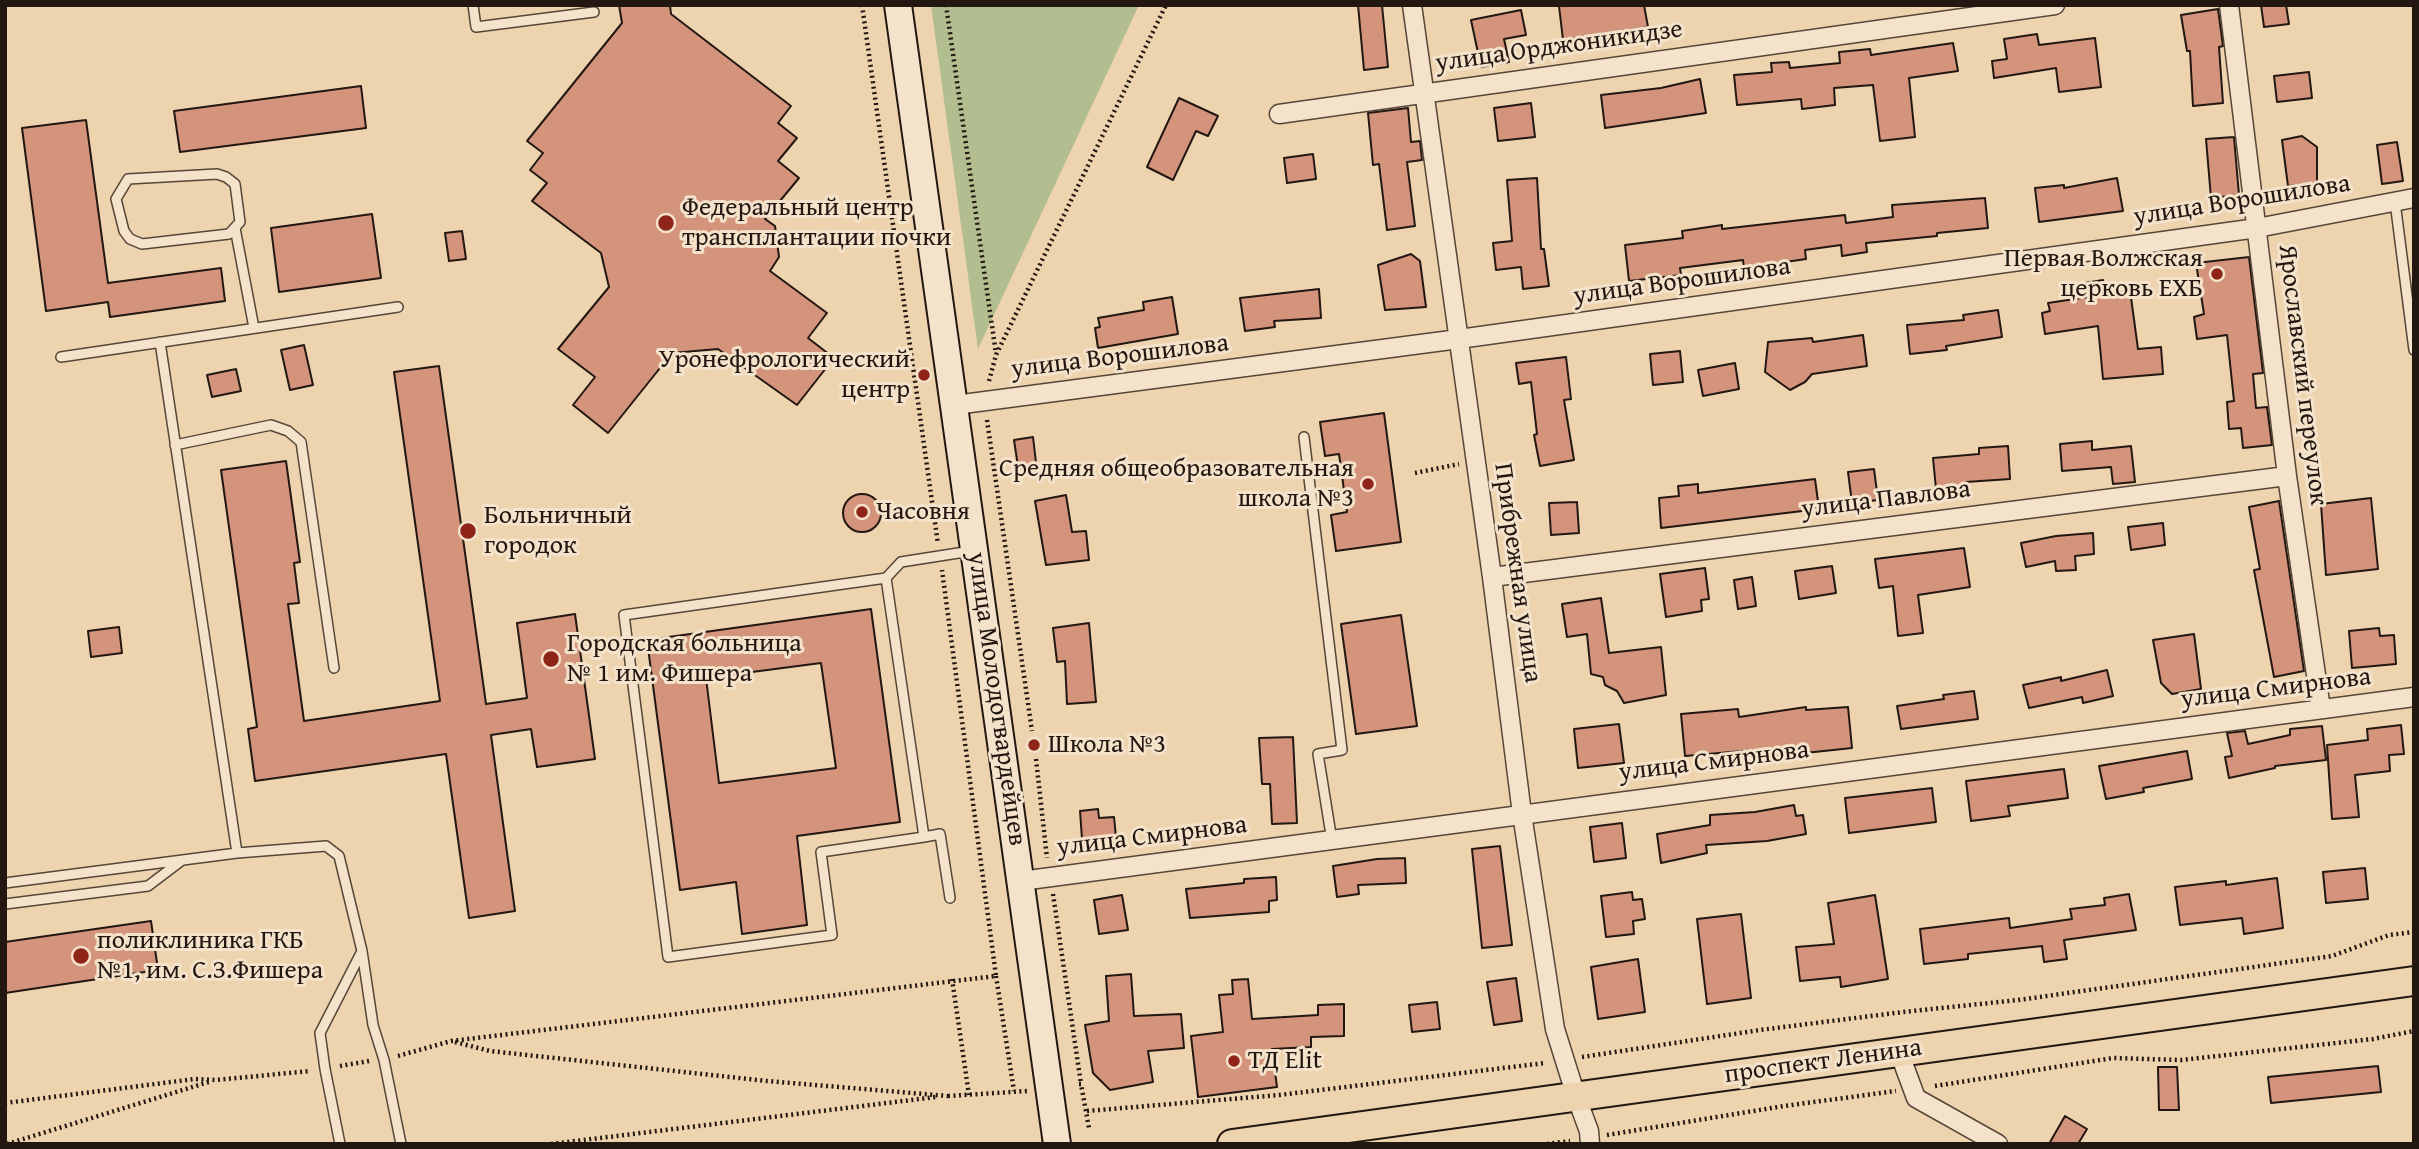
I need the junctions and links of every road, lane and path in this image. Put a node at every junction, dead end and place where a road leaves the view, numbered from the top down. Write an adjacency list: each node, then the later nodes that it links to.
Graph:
1 (473, 5): 9 (lane)
2 (862, 5): 31 (path)
3 (898, 5): 24 (street, улица Молодогвардейцев)
4 (946, 5): 21 (path)
5 (1166, 5): 21 (path)
6 (1412, 5): 10 (street, Прибрежная улица)
7 (2055, 5): 10 (street, улица Орджоникидзе)
8 (2229, 5): 15 (street, Ярославский переулок)
9 (594, 12)
10 (1424, 92): 11 (street, улица Орджоникидзе); 18 (street, Прибрежная улица)
11 (1279, 114)
12 (2414, 198): 13 (street, улица Ворошилова)
13 (2395, 202): 15 (street, улица Ворошилова); 20 (lane)
14 (235, 228): 14 (lane); 17 (lane)
15 (2257, 228): 18 (street, улица Ворошилова); 29 (street, Ярославский переулок)
16 (398, 307): 17 (lane)
17 (254, 328): 19 (lane)
18 (1459, 339): 23 (street, улица Ворошилова); 27 (street, Прибрежная улица)
19 (160, 342): 22 (lane); 26 (lane)
20 (2414, 350)
21 (996, 355): 23 (path)
22 (61, 357)
23 (984, 401): 24 (street, улица Ворошилова); 37 (path)
24 (955, 405): 30 (street, улица Молодогвардейцев)
25 (1304, 437): 41 (lane)
26 (175, 444): 34 (lane); 42 (lane)
27 (1476, 462): 28 (path); 32 (street, Прибрежная улица)
28 (1415, 472)
29 (2287, 476): 32 (street, улица Павлова); 36 (street, Ярославский переулок)
30 (975, 550): 31 (lane); 45 (street, улица Молодогвардейцев)
31 (940, 557): 33 (lane); 51 (path)
32 (1492, 577): 39 (street, Прибрежная улица)
33 (886, 578): 40 (lane); 40 (lane)
34 (334, 668)
35 (2414, 697): 36 (street, улица Смирнова)
36 (2321, 709): 39 (street, улица Смирнова)
37 (1032, 731)
38 (1036, 759): 44 (path)
39 (1522, 814): 41 (street, улица Смирнова); 58 (street, Прибрежная улица)
40 (924, 836): 47 (lane)
41 (1332, 841): 44 (street, улица Смирнова)
42 (237, 853): 43 (lane); 50 (lane)
43 (182, 859): 46 (lane); 48 (lane)
44 (1050, 876): 45 (street, улица Смирнова); 61 (path)
45 (1021, 881): 77 (street, улица Молодогвардейцев)
46 (5, 883)
47 (950, 898)
48 (5, 904)
49 (2414, 932): 58 (path)
50 (362, 951): 57 (lane); 59 (lane)
51 (996, 976): 52 (path); 64 (path)
52 (952, 979): 55 (path); 66 (path)
53 (2414, 981): 56 (main road, проспект Ленина)
54 (2414, 1031): 63 (path)
55 (451, 1041): 57 (path); 67 (path)
56 (1899, 1052): 63 (street); 68 (main road, проспект Ленина)
57 (384, 1060): 59 (path); 75 (lane)
58 (1564, 1060): 68 (street, Прибрежная улица); 70 (path)
59 (325, 1069): 60 (path); 74 (lane)
60 (216, 1080): 69 (path); 73 (path)
61 (1081, 1084): 62 (path); 70 (path)
62 (1068, 1086)
63 (1913, 1089): 72 (path); 80 (street)
64 (1014, 1091): 65 (path); 66 (path)
65 (1034, 1091)
66 (969, 1095): 67 (path)
67 (948, 1096): 76 (path)
68 (1576, 1097): 72 (street, Прибрежная улица); 78 (main road, проспект Ленина)
69 (5, 1103)
70 (1087, 1111): 71 (path)
71 (1090, 1128)
72 (1590, 1141): 79 (path)
73 (7, 1144)
74 (340, 1144)
75 (401, 1144)
76 (551, 1144)
77 (1056, 1144)
78 (1232, 1144)
79 (1547, 1144)
80 (1998, 1144)

